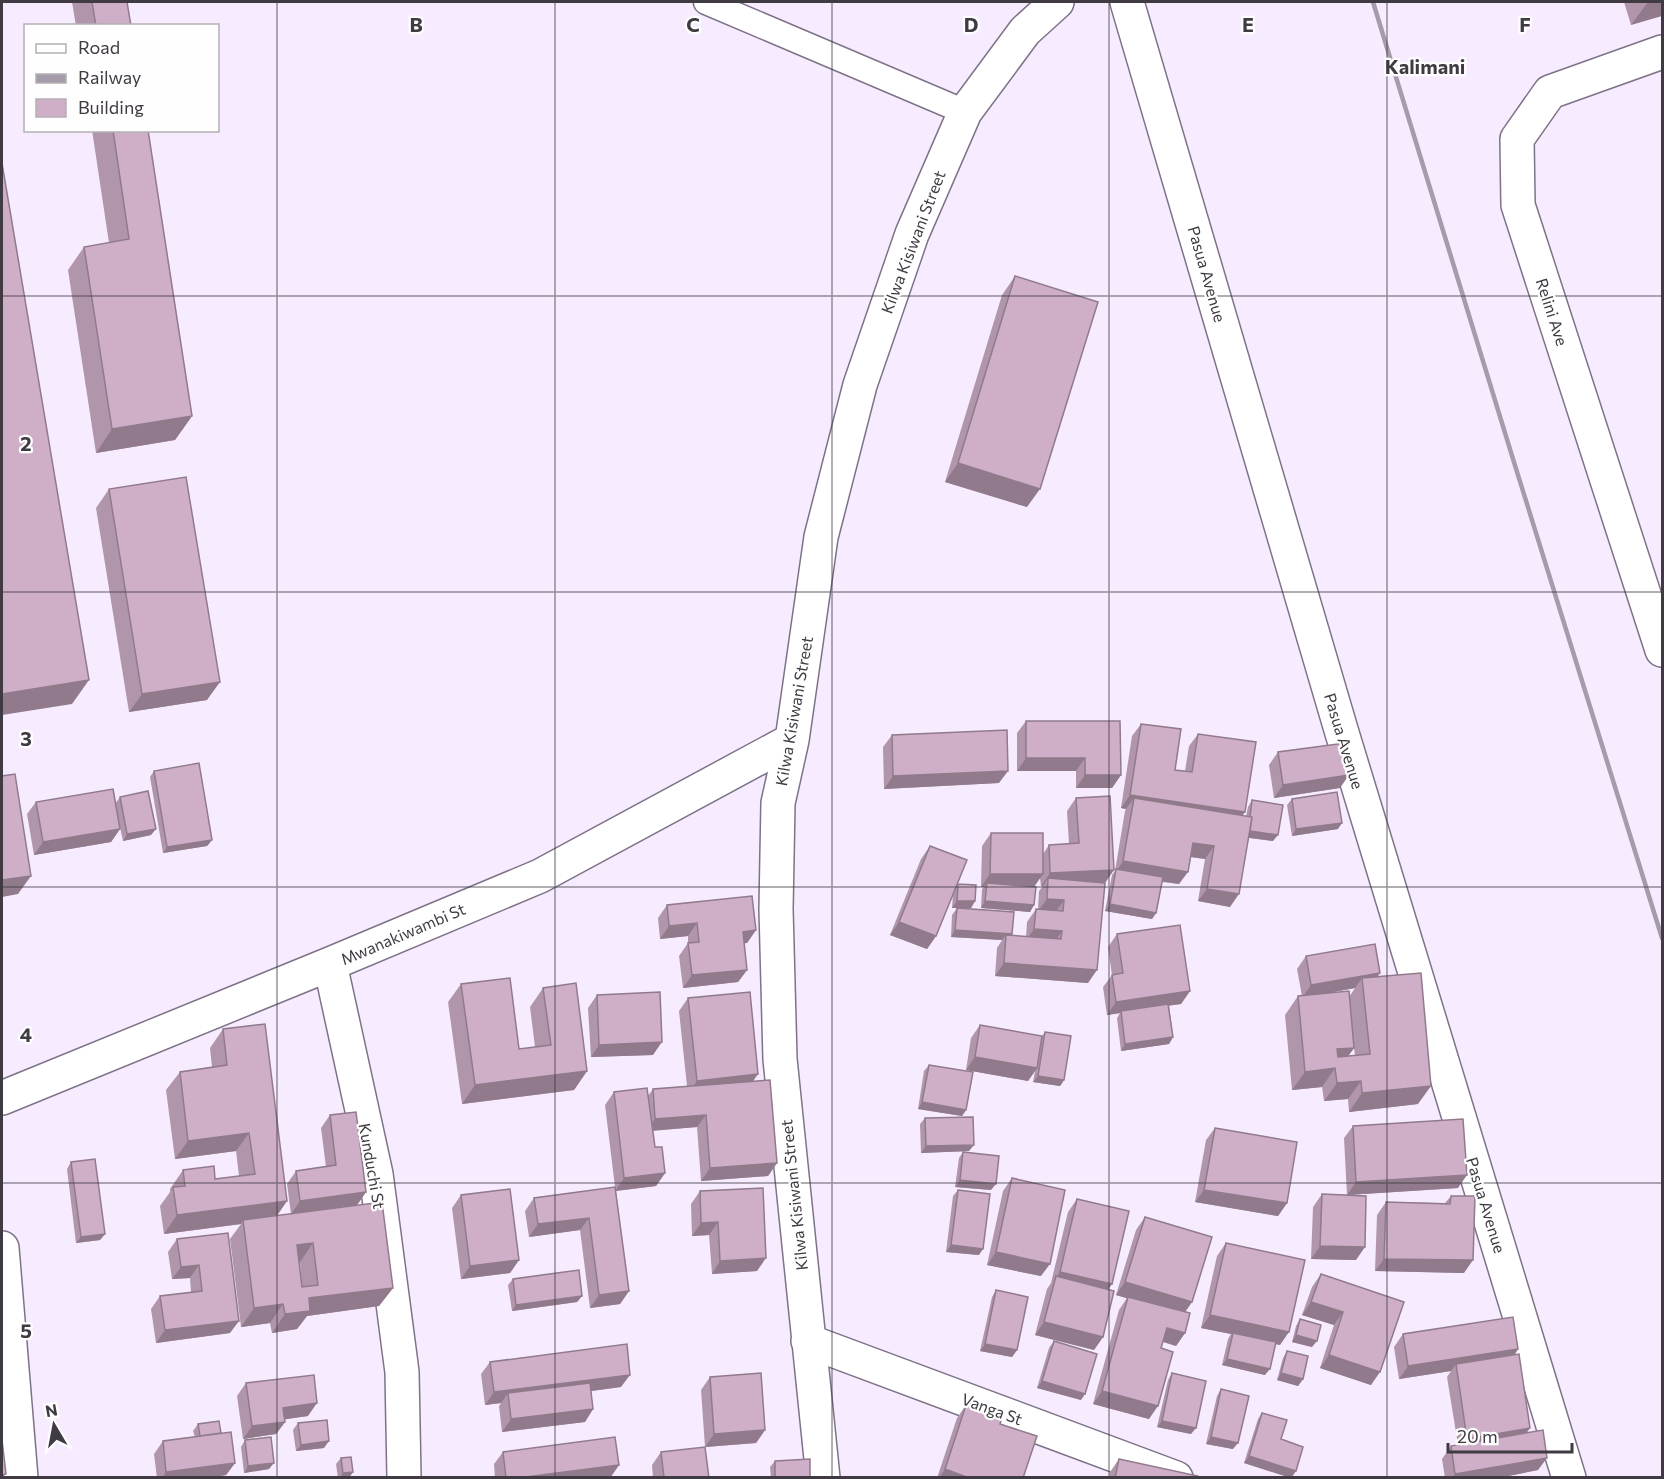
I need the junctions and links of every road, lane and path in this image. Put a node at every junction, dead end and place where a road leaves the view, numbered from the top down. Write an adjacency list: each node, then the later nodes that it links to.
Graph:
1 (706, 2): 5 (lane)
2 (1057, 2): 5 (street, Kilwa Kisiwani Street)
3 (1127, 2): 16 (street, Pasua Avenue)
4 (1662, 52): 6 (street, Relini Ave)
5 (965, 112): 7 (street, Kilwa Kisiwani Street)
6 (1662, 650)
7 (792, 740): 8 (street, Mwanakiwambi St); 11 (street, Kilwa Kisiwani Street)
8 (330, 964): 9 (street, Mwanakiwambi St); 13 (street, Kunduchi St)
9 (2, 1098)
10 (2, 1248): 12 (street)
11 (808, 1341): 14 (street, Kilwa Kisiwani Street); 15 (street, Vanga St)
12 (21, 1478)
13 (404, 1478)
14 (824, 1478)
15 (1176, 1478)
16 (1569, 1478)

